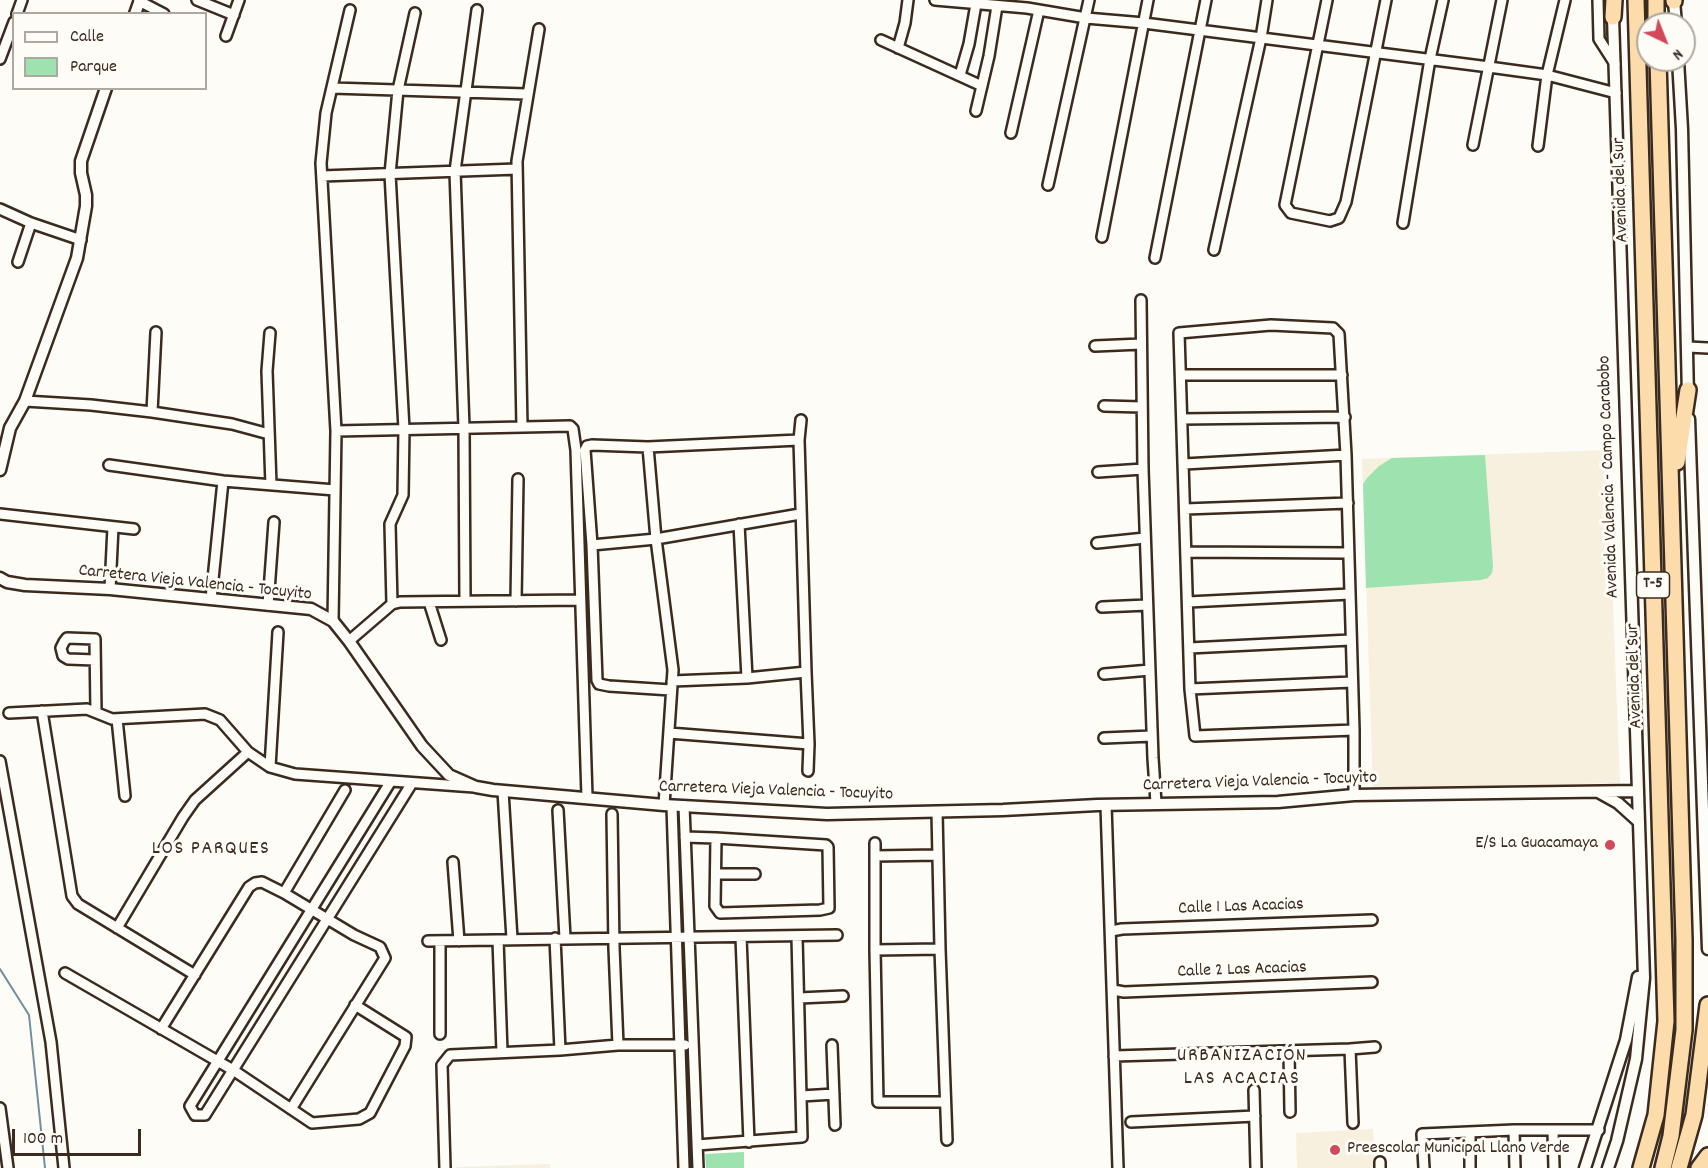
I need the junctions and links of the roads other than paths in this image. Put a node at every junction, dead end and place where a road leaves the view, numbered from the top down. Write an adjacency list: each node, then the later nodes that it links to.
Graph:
1 (197, 0): 26 (street)
2 (239, 0): 26 (street)
3 (908, 0): 37 (street)
4 (935, 0): 18 (street)
5 (1089, 0): 28 (street)
6 (1148, 0): 29 (street)
7 (1206, 0): 32 (street)
8 (1268, 0): 34 (street)
9 (1327, 0): 36 (street)
10 (1386, 0): 38 (street)
11 (1443, 0): 40 (street)
12 (1502, 0): 42 (street)
13 (1564, 0): 46 (street)
14 (1598, 0): 41 (street)
15 (1613, 0): 27 (highway)
16 (1635, 0): 265 (highway, Avenida del Sur / T-5)
17 (139, 1): 24 (street)
18 (970, 3): 20 (street); 45 (street)
19 (1027, 4): 20 (street); 23 (street)
20 (997, 6): 47 (street)
21 (350, 10): 48 (street)
22 (477, 10): 51 (street)
23 (1039, 10): 28 (street); 55 (street)
24 (160, 12)
25 (414, 13): 50 (street)
26 (234, 15): 33 (street)
27 (1613, 16): 41 (street, Avenida Valencia - Campo Carabobo)
28 (1086, 18): 29 (street); 62 (street)
29 (1144, 23): 32 (street); 66 (street)
30 (12, 27): 39 (street)
31 (538, 29): 53 (street)
32 (1200, 30): 34 (street); 69 (street)
33 (226, 36)
34 (1261, 38): 36 (street); 68 (street)
35 (880, 40): 37 (street)
36 (1318, 45): 38 (street); 38 (street)
37 (897, 48): 45 (street)
38 (1377, 53): 40 (street)
39 (0, 59)
40 (1430, 59): 42 (street); 65 (street)
41 (1615, 64): 52 (street, Avenida Valencia - Campo Carabobo)
42 (1489, 67): 46 (street); 56 (street)
43 (1658, 72): 105 (highway, T-5)
44 (1679, 72): 76 (street, T-5)
45 (960, 75): 47 (street)
46 (1547, 75): 52 (street); 57 (street)
47 (982, 86): 54 (street)
48 (332, 88): 50 (street); 61 (street)
49 (105, 90): 67 (street)
50 (398, 90): 51 (street); 60 (street)
51 (466, 92): 53 (street); 59 (street)
52 (1616, 93): 166 (street, Avenida Valencia - Campo Carabobo)
53 (526, 94): 58 (street)
54 (976, 111)
55 (1011, 133)
56 (1473, 145)
57 (1538, 146)
58 (517, 169): 59 (street); 88 (street)
59 (455, 171): 60 (street); 89 (street)
60 (390, 174): 61 (street); 90 (street)
61 (322, 177): 91 (street)
62 (1048, 185)
63 (0, 209): 64 (street)
64 (31, 223): 67 (street); 70 (street)
65 (1403, 223)
66 (1102, 237)
67 (81, 240): 81 (street)
68 (1214, 250)
69 (1155, 258)
70 (18, 262)
71 (1141, 300): 75 (street)
72 (156, 332): 84 (street)
73 (270, 333): 92 (street)
74 (1095, 345): 75 (street)
75 (1141, 345): 83 (street)
76 (1688, 347): 77 (street); 80 (street, T-5)
77 (1708, 348)
78 (1181, 375): 79 (street); 79 (street); 86 (street)
79 (1342, 375): 85 (street)
80 (1688, 390): 105 (highway); 147 (street, T-5)
81 (25, 401): 84 (street); 99 (street)
82 (1104, 406): 83 (street)
83 (1142, 407): 98 (street)
84 (152, 412): 92 (street)
85 (1345, 417): 86 (street); 95 (street)
86 (1182, 419): 96 (street)
87 (801, 420): 93 (street)
88 (522, 427): 89 (street); 124 (street)
89 (464, 428): 90 (street); 125 (street)
90 (404, 429): 91 (street); 129 (street)
91 (336, 430): 104 (street)
92 (269, 434): 103 (street)
93 (799, 440): 94 (street); 109 (street)
94 (648, 447): 115 (street); 117 (street)
95 (1346, 455): 96 (street); 106 (street)
96 (1184, 464): 107 (street)
97 (109, 465): 102 (street)
98 (1143, 469): 100 (street); 114 (street)
99 (0, 470)
100 (1098, 472)
101 (518, 479): 126 (street)
102 (223, 481): 103 (street); 123 (street)
103 (271, 485): 104 (street)
104 (335, 490): 133 (street)
105 (1671, 498): 266 (highway, T-5)
106 (1348, 503): 107 (street); 119 (street)
107 (1185, 509): 118 (street)
108 (0, 514): 112 (street)
109 (800, 514): 111 (street); 141 (street)
110 (274, 522): 130 (street)
111 (738, 524): 115 (street); 143 (street)
112 (113, 527): 113 (street); 121 (street)
113 (134, 529)
114 (1145, 538): 116 (street); 131 (street)
115 (656, 539): 117 (street); 145 (street)
116 (1097, 543)
117 (592, 545): 145 (street)
118 (1186, 552): 119 (street); 128 (street)
119 (1348, 553): 122 (street)
120 (0, 578): 121 (street, Carretera Vieja Valencia - Tocuyito)
121 (110, 589): 123 (street, Carretera Vieja Valencia - Tocuyito)
122 (1350, 594): 128 (street); 136 (street)
123 (211, 599): 130 (street, Carretera Vieja Valencia - Tocuyito)
124 (580, 600): 126 (street); 170 (street)
125 (465, 601): 126 (street); 127 (street)
126 (516, 601)
127 (429, 602): 129 (street); 135 (street)
128 (1188, 602): 138 (street)
129 (392, 604): 137 (street)
130 (268, 605): 133 (street, Carretera Vieja Valencia - Tocuyito)
131 (1148, 605): 132 (street); 140 (street)
132 (1102, 607)
133 (333, 621): 137 (street, Carretera Vieja Valencia - Tocuyito)
134 (278, 632): 159 (street)
135 (441, 640)
136 (1350, 640): 138 (street); 144 (street)
137 (349, 641): 163 (street, Carretera Vieja Valencia - Tocuyito)
138 (1189, 648): 146 (street)
139 (95, 660): 149 (street)
140 (1150, 670): 142 (street); 154 (street)
141 (806, 672): 143 (street); 156 (street)
142 (1104, 674)
143 (747, 678): 145 (street)
144 (1352, 682): 146 (street); 152 (street)
145 (672, 685): 153 (street)
146 (1191, 689): 152 (street)
147 (1704, 691): 185 (street, T-5)
148 (42, 711): 149 (street); 150 (street); 192 (street)
149 (96, 712): 151 (street)
150 (9, 713)
151 (117, 719): 157 (street); 169 (street)
152 (1354, 730): 168 (street)
153 (669, 733): 156 (street); 173 (street)
154 (1152, 736): 155 (street); 171 (street)
155 (1104, 738)
156 (809, 744): 160 (street)
157 (248, 752): 159 (street); 192 (street)
158 (0, 761): 253 (street)
159 (270, 767): 161 (street)
160 (808, 771)
161 (391, 781): 162 (street); 189 (street)
162 (412, 783): 163 (street); 190 (street)
163 (476, 788): 165 (street, Carretera Vieja Valencia - Tocuyito)
164 (345, 790): 188 (street)
165 (503, 791): 170 (street, Carretera Vieja Valencia - Tocuyito); 201 (street)
166 (1636, 791): 167 (street, Carretera Vieja Valencia - Tocuyito); 178 (street, Avenida Valencia - Campo Carabobo)
167 (1598, 793): 168 (street, Carretera Vieja Valencia - Tocuyito); 178 (street)
168 (1354, 795): 171 (street, Carretera Vieja Valencia - Tocuyito)
169 (125, 796)
170 (587, 797): 173 (street, Carretera Vieja Valencia - Tocuyito)
171 (1156, 803): 172 (street, Carretera Vieja Valencia - Tocuyito)
172 (1106, 805): 176 (street, Carretera Vieja Valencia - Tocuyito); 193 (street)
173 (668, 806): 174 (street, Carretera Vieja Valencia - Tocuyito); 196 (street)
174 (684, 807): 176 (street, Carretera Vieja Valencia - Tocuyito); 179 (street)
175 (558, 810): 200 (street)
176 (937, 812): 182 (street)
177 (612, 814): 195 (street)
178 (1638, 821): 209 (street, Avenida Valencia - Campo Carabobo)
179 (685, 837): 180 (street); 197 (street)
180 (716, 838): 186 (street); 186 (street)
181 (875, 843): 183 (street)
182 (938, 855): 183 (street); 206 (street)
183 (875, 856): 208 (street)
184 (453, 862): 204 (street)
185 (1706, 864): 207 (street, T-5)
186 (716, 874): 187 (street)
187 (755, 874)
188 (284, 893): 189 (street); 211 (street)
189 (311, 910): 190 (street); 230 (street)
190 (327, 919): 216 (street); 231 (street)
191 (1372, 920): 193 (street, Calle 1 Las Acacias)
192 (117, 928): 211 (street)
193 (1111, 931): 213 (street)
194 (837, 935): 199 (street)
195 (614, 937): 196 (street); 200 (street); 220 (street)
196 (678, 937): 197 (street); 221 (street)
197 (689, 937): 198 (street); 222 (street)
198 (741, 937): 199 (street); 249 (street)
199 (797, 937): 215 (street)
200 (560, 938): 201 (street); 226 (street)
201 (512, 939): 202 (street)
202 (498, 940): 204 (street); 228 (street)
203 (440, 941): 204 (street); 205 (street); 219 (street)
204 (459, 941)
205 (428, 942)
206 (940, 949): 208 (street); 235 (street)
207 (1708, 949)
208 (875, 950): 235 (street)
209 (1643, 953): 244 (street, Avenida Valencia - Campo Carabobo); 264 (street, Avenida Valencia - Campo Carabobo)
210 (65, 973): 218 (street)
211 (195, 975): 218 (street)
212 (1372, 982): 213 (street, Calle 2 Las Acacias)
213 (1113, 990): 229 (street)
214 (843, 996): 215 (street)
215 (799, 998): 234 (street)
216 (355, 1005): 237 (street); 237 (street)
217 (1708, 1005): 267 (highway)
218 (161, 1029): 230 (street)
219 (440, 1034)
220 (618, 1045): 221 (street); 226 (street)
221 (680, 1045): 222 (street); 255 (street)
222 (693, 1045): 250 (street)
223 (832, 1045): 233 (street)
224 (1375, 1047): 225 (street)
225 (1350, 1049): 227 (street); 241 (street)
226 (560, 1050): 228 (street)
227 (1289, 1051): 229 (street); 238 (street)
228 (502, 1052): 254 (street)
229 (1114, 1056): 257 (street)
230 (218, 1061): 231 (street); 231 (street)
231 (233, 1070): 237 (street)
232 (1254, 1090): 239 (street)
233 (834, 1094): 234 (street); 242 (street)
234 (801, 1096): 249 (street)
235 (945, 1102): 247 (street)
236 (0, 1108): 248 (street)
237 (291, 1109)
238 (1290, 1112)
239 (1255, 1116): 240 (street); 258 (street)
240 (1131, 1122)
241 (1353, 1123)
242 (835, 1125)
243 (1514, 1130): 245 (street); 246 (street); 261 (street)
244 (1599, 1130): 245 (street); 263 (street, Avenida Valencia - Campo Carabobo)
245 (1553, 1131): 262 (street)
246 (1470, 1133): 259 (street); 260 (street)
247 (947, 1140)
248 (2, 1142): 252 (street)
249 (748, 1142): 250 (street)
250 (697, 1145): 256 (street)
251 (1708, 1156): 268 (highway)
252 (8, 1168)
253 (64, 1168)
254 (445, 1168)
255 (684, 1168)
256 (698, 1168)
257 (1118, 1168)
258 (1256, 1168)
259 (1424, 1168)
260 (1470, 1168)
261 (1515, 1168)
262 (1554, 1168)
263 (1585, 1168)
264 (1608, 1168)
265 (1641, 1168)
266 (1663, 1168)
267 (1680, 1168)
268 (1699, 1168)

